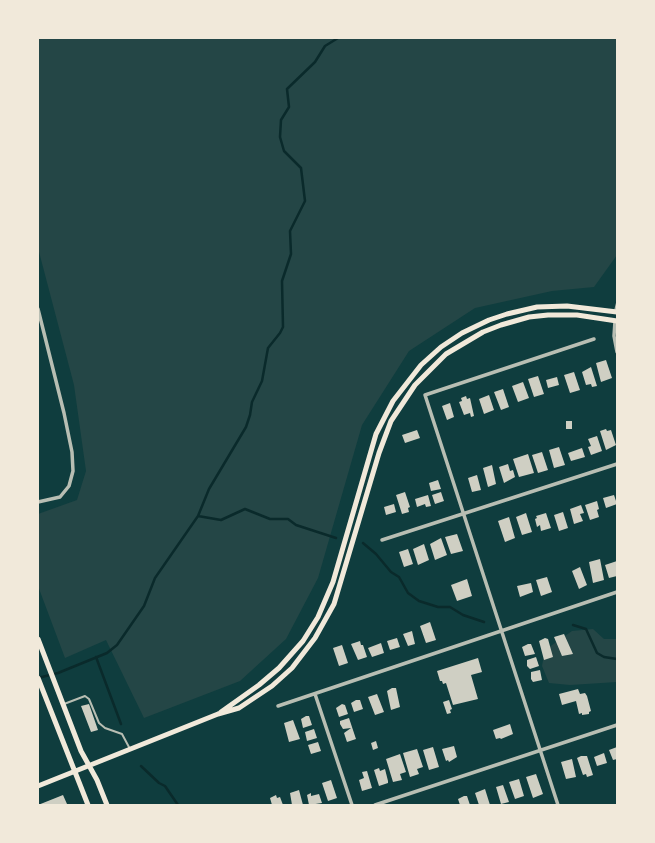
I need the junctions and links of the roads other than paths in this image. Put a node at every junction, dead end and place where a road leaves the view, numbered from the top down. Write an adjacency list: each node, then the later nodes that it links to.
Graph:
1 (617, 303): 3 (lane)
2 (38, 309): 8 (street)
3 (616, 312): 18 (main road)
4 (616, 321): 6 (street); 18 (main road)
5 (594, 339): 9 (street)
6 (617, 352)
7 (617, 464): 9 (street)
8 (38, 502)
9 (463, 514): 10 (street); 12 (street)
10 (382, 540)
11 (617, 592): 12 (street)
12 (501, 631): 15 (street); 21 (street)
13 (38, 639): 16 (main road)
14 (38, 678): 23 (main road)
15 (315, 694): 17 (street); 27 (street)
16 (63, 704): 20 (lane); 22 (main road)
17 (278, 706)
18 (218, 714): 20 (main road)
19 (617, 725): 21 (street)
20 (130, 749): 22 (main road)
21 (541, 750): 28 (street); 29 (street)
22 (89, 765): 23 (main road); 26 (main road)
23 (73, 772): 24 (main road); 25 (main road)
24 (38, 786)
25 (88, 805)
26 (107, 805)
27 (352, 805)
28 (375, 805)
29 (558, 805)

